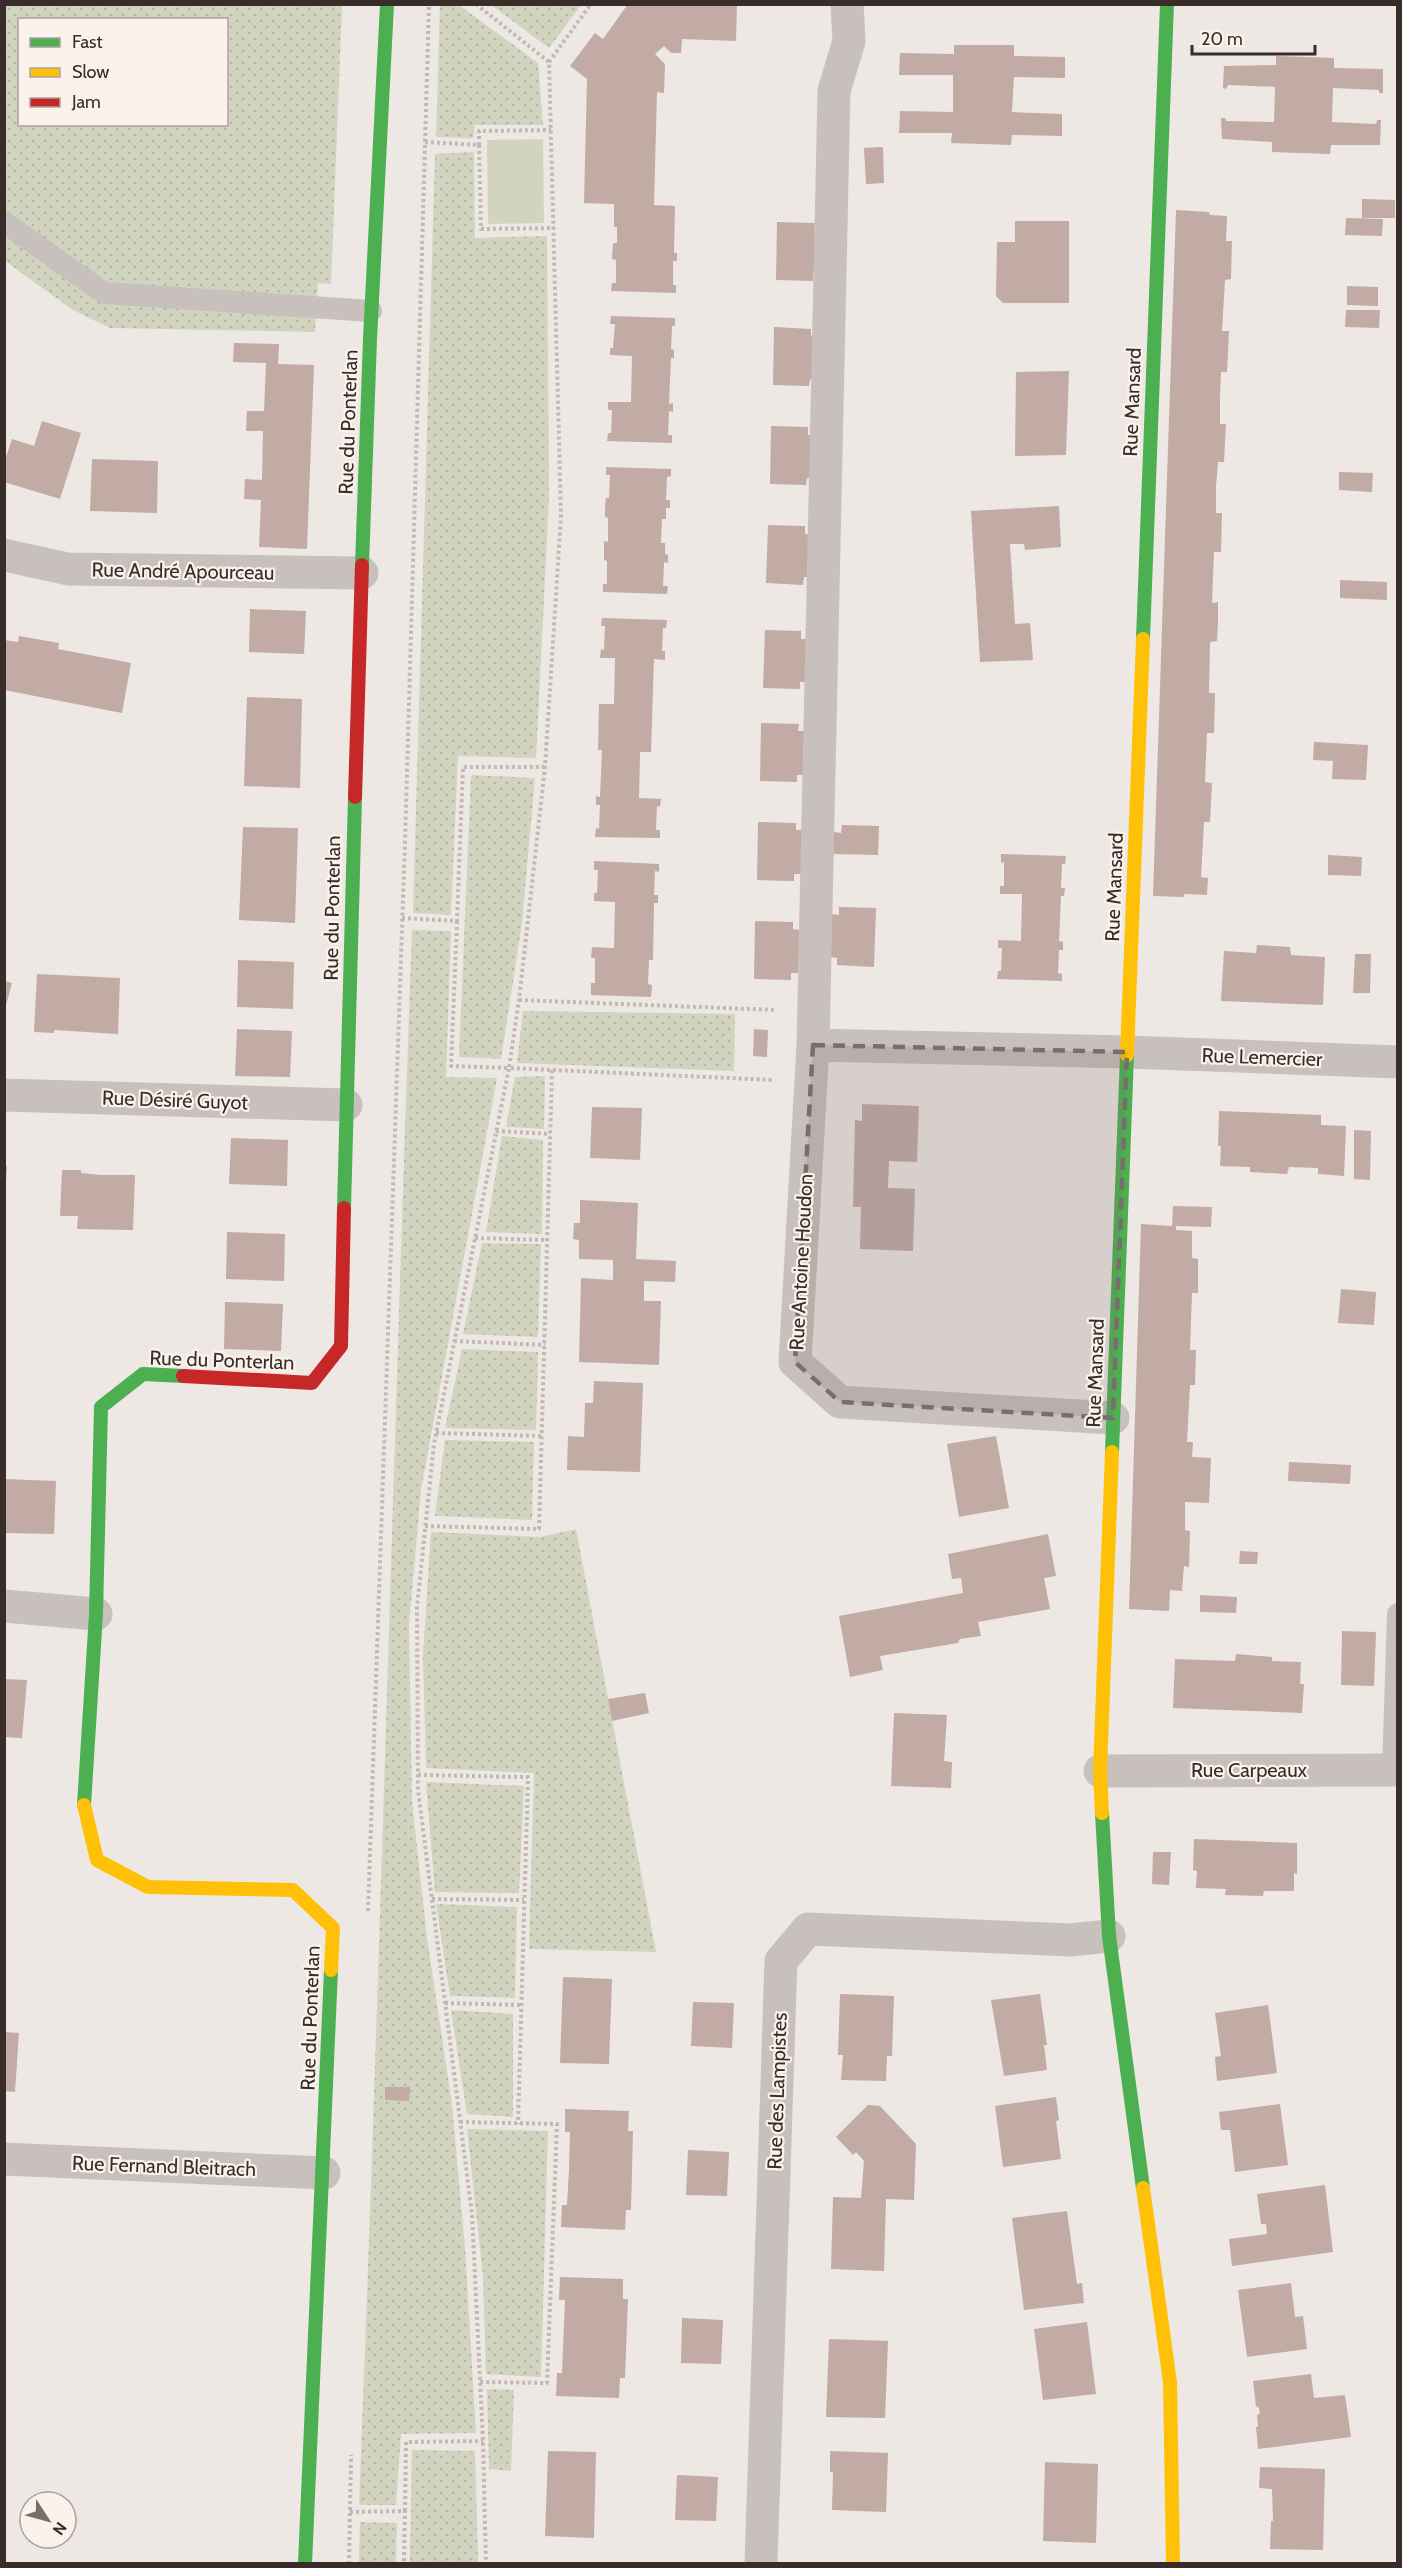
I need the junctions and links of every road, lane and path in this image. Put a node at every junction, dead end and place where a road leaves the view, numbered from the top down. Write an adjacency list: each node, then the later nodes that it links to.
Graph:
1 (387, 4): 13 (street, Rue du Ponterlan)
2 (429, 4): 9 (path)
3 (476, 4): 7 (path)
4 (591, 4): 7 (path)
5 (847, 4): 20 (street, Rue Antoine Houdon)
6 (1167, 4): 22 (street, Rue Mansard)
7 (549, 62): 8 (path)
8 (551, 130): 10 (path); 12 (path)
9 (425, 142): 10 (path); 17 (path)
10 (479, 145): 12 (path)
11 (4, 222): 13 (lane)
12 (554, 228): 16 (path)
13 (371, 311): 15 (street, Rue du Ponterlan)
14 (4, 555): 15 (street, Rue André Apourceau)
15 (362, 573): 28 (street, Rue du Ponterlan)
16 (545, 767): 18 (path); 19 (path)
17 (402, 918): 18 (path); 47 (path)
18 (457, 921): 24 (path)
19 (519, 1000): 20 (path); 24 (path)
20 (814, 1011): 21 (street, Rue Antoine Houdon)
21 (813, 1045): 22 (street, Rue Lemercier); 26 (street, Rue Antoine Houdon)
22 (1127, 1052): 23 (street, Rue Lemercier); 35 (street, Rue Mansard)
23 (1398, 1062)
24 (509, 1068): 25 (path); 29 (path)
25 (552, 1070): 26 (path); 30 (path)
26 (811, 1082): 35 (street, Rue Antoine Houdon)
27 (4, 1095): 28 (street, Rue Désiré Guyot)
28 (346, 1105): 40 (street, Rue du Ponterlan)
29 (496, 1131): 30 (path); 31 (path)
30 (550, 1134): 32 (path)
31 (475, 1239): 32 (path); 33 (path)
32 (547, 1240): 34 (path)
33 (454, 1341): 34 (path); 36 (path)
34 (544, 1346): 37 (path)
35 (1113, 1418): 43 (street, Rue Mansard)
36 (436, 1433): 37 (path); 38 (path)
37 (542, 1436): 38 (path)
38 (425, 1526): 44 (path)
39 (4, 1606): 40 (street)
40 (96, 1614): 54 (street, Rue du Ponterlan)
41 (1398, 1614): 42 (lane)
42 (1396, 1769): 43 (street, Rue Carpeaux)
43 (1100, 1772): 48 (street, Rue Mansard)
44 (418, 1775): 45 (path); 46 (path)
45 (432, 1899): 46 (path); 49 (path)
46 (524, 1900): 50 (path)
47 (368, 1920)
48 (1109, 1936): 64 (street, Rue des Lampistes); 65 (street, Rue Mansard)
49 (445, 2003): 50 (path); 51 (path)
50 (521, 2005): 52 (path)
51 (460, 2122): 52 (path); 55 (path)
52 (518, 2124): 55 (path)
53 (4, 2159): 54 (street, Rue Fernand Bleitrach)
54 (324, 2173): 60 (street, Rue du Ponterlan)
55 (480, 2382): 56 (path)
56 (483, 2441): 59 (path); 63 (path)
57 (352, 2452): 58 (path)
58 (350, 2511): 59 (path); 61 (path)
59 (405, 2511): 62 (path)
60 (304, 2564)
61 (349, 2564)
62 (404, 2564)
63 (486, 2564)
64 (761, 2564)
65 (1173, 2564)

